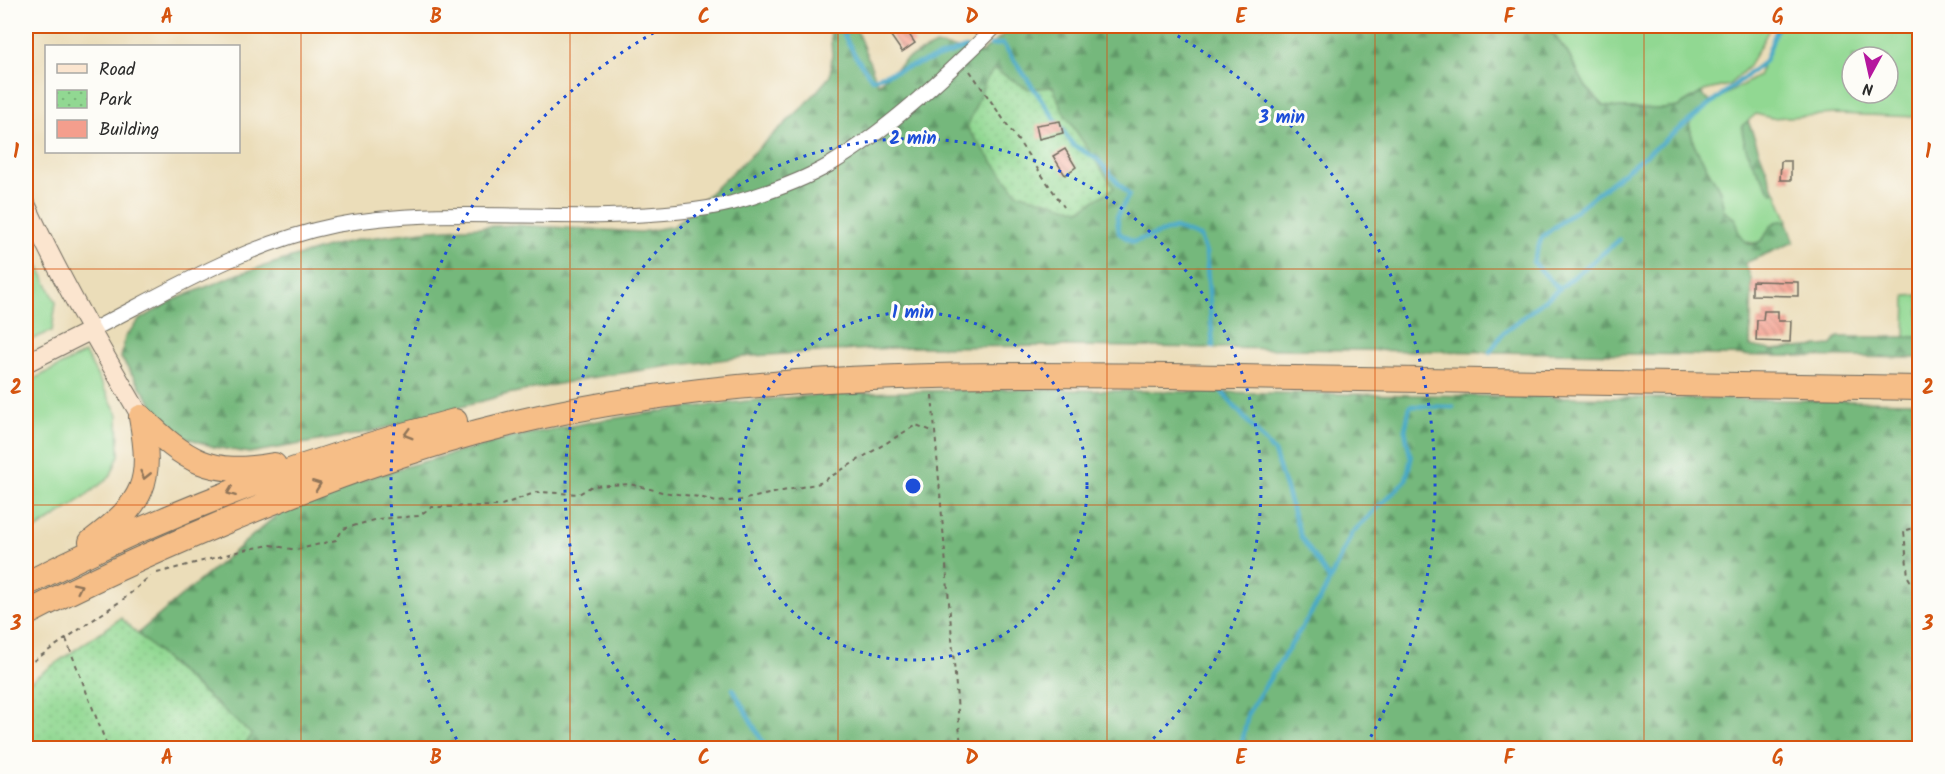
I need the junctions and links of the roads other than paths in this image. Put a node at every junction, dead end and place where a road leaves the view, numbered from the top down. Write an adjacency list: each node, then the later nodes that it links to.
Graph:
1 (996, 26): 3 (street)
2 (26, 204): 3 (main road)
3 (90, 331): 4 (main road); 7 (main road)
4 (26, 363)
5 (1920, 373): 8 (highway, one-way to 8)
6 (1920, 388): 11 (highway, one-way to 6)
7 (141, 417): 8 (highway); 9 (highway, one-way to 9)
8 (345, 452): 9 (highway, one-way to 9)
9 (56, 568): 10 (highway)
10 (26, 584)
11 (26, 614)

